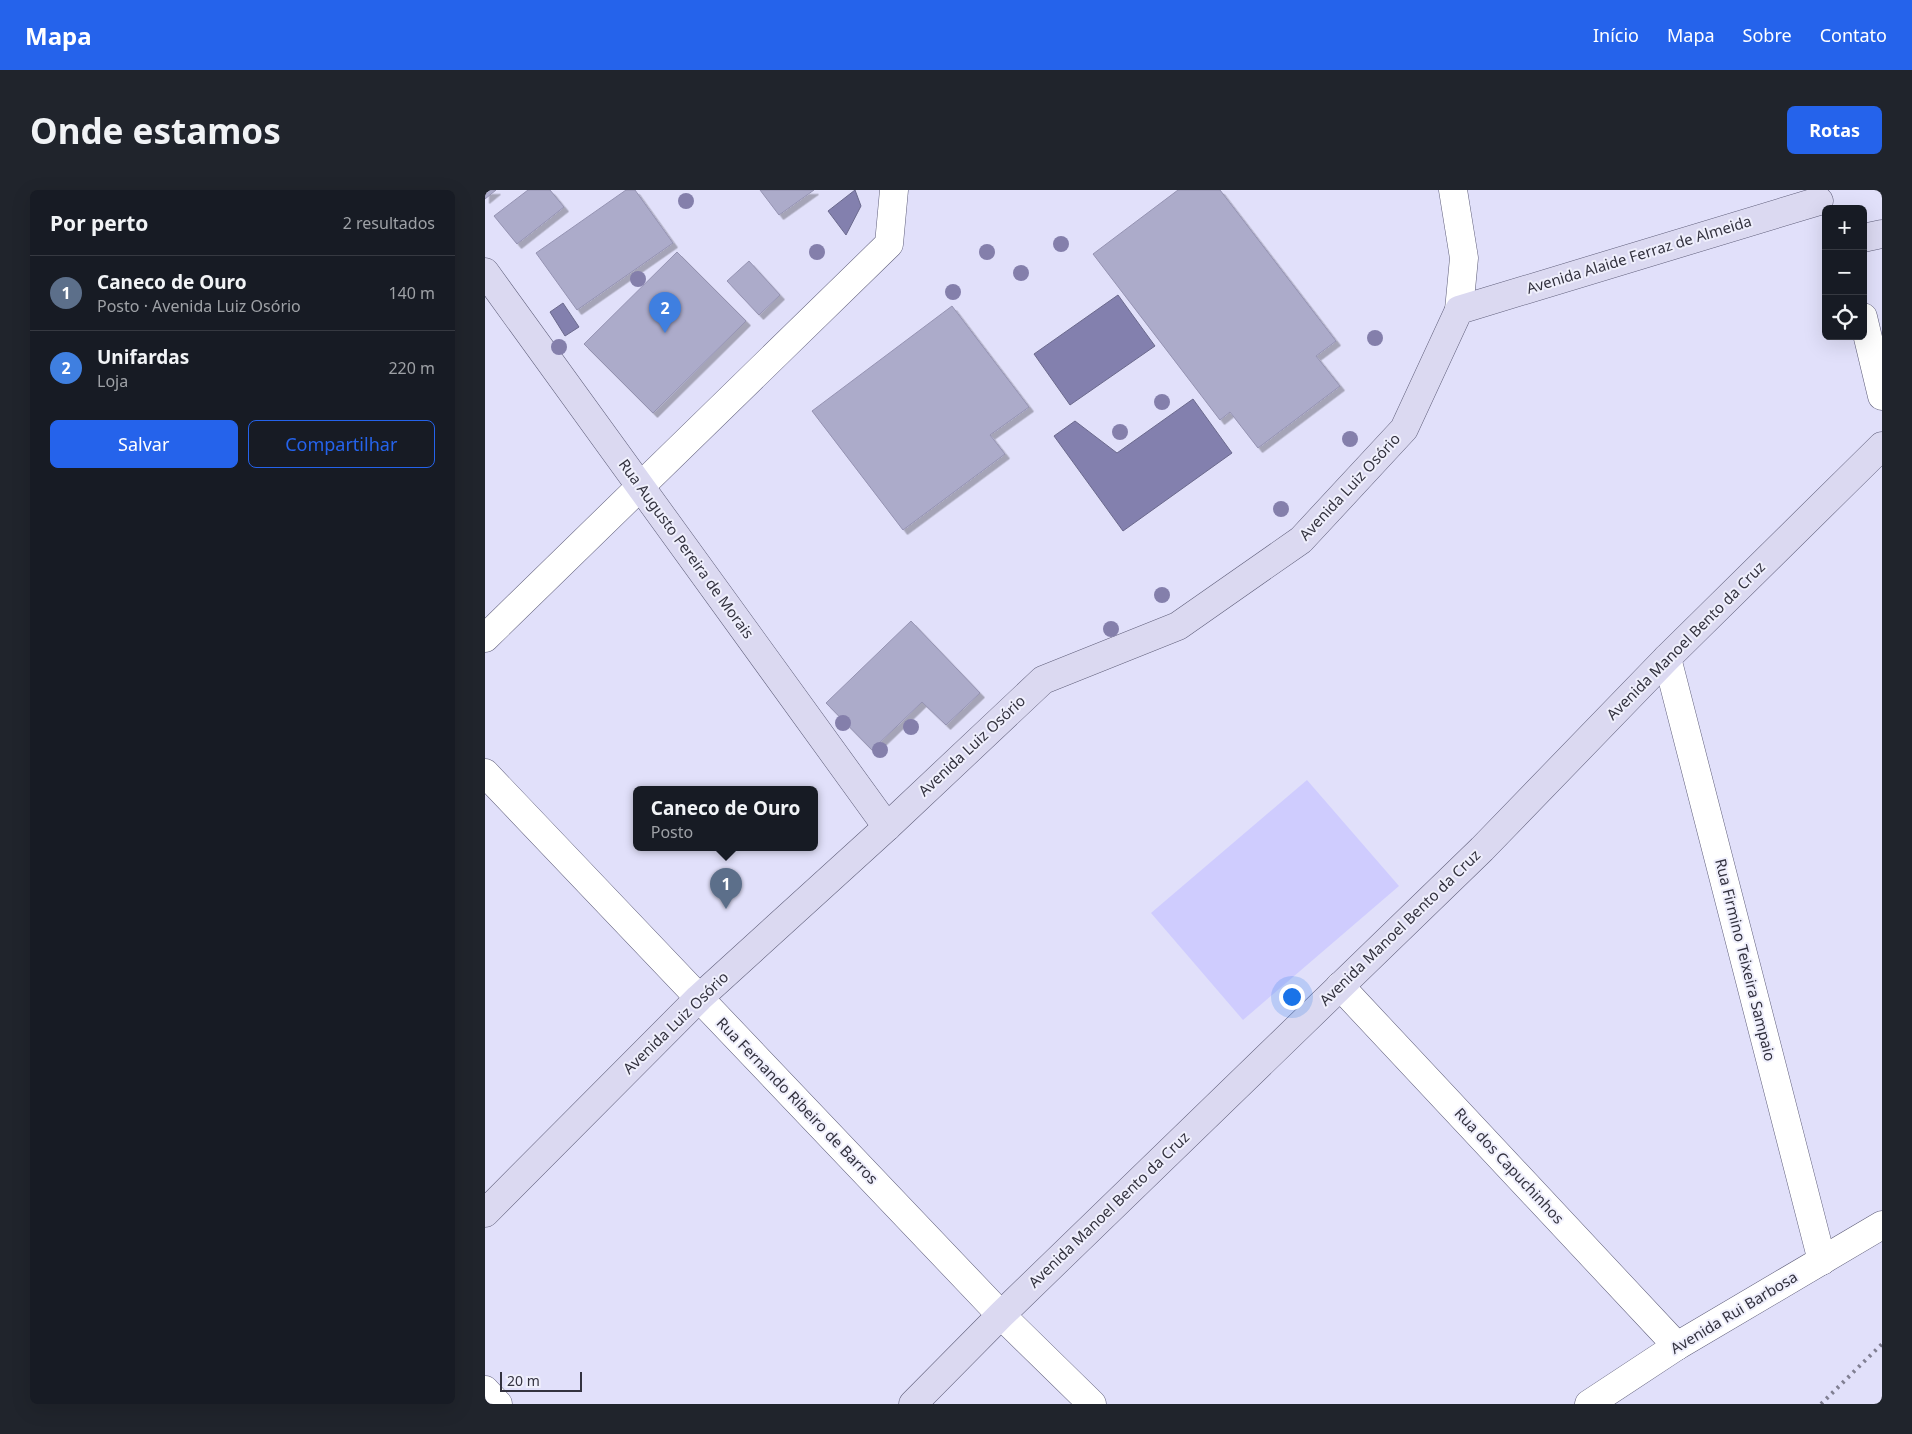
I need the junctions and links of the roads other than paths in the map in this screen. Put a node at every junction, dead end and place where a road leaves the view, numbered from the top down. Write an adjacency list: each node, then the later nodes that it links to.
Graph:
1 (894, 190): 11 (street)
2 (1453, 190): 7 (street)
3 (1820, 199): 7 (main road, Avenida Alaide Ferraz de Almeida)
4 (1882, 234): 5 (main road)
5 (1867, 237)
6 (485, 272): 11 (main road, Rua Augusto Pereira de Morais)
7 (1459, 310): 15 (main road, Avenida Luiz Osório)
8 (1867, 334): 9 (street)
9 (1882, 396)
10 (1882, 446): 13 (main road, Avenida Manoel Bento da Cruz)
11 (640, 486): 12 (street); 15 (main road, Rua Augusto Pereira de Morais)
12 (485, 638)
13 (1667, 658): 16 (main road, Avenida Manoel Bento da Cruz); 20 (street, Rua Firmino Teixeira Sampaio)
14 (485, 774): 17 (street, Rua Fernando Ribeiro de Barros)
15 (887, 827): 17 (main road, Avenida Luiz Osório)
16 (1340, 986): 21 (main road, Avenida Manoel Bento da Cruz); 22 (street, Rua dos Capuchinhos)
17 (699, 998): 18 (main road, Avenida Luiz Osório); 21 (street, Rua Fernando Ribeiro de Barros)
18 (485, 1213)
19 (1882, 1225): 20 (street, Avenida Rui Barbosa)
20 (1822, 1261): 22 (street, Avenida Rui Barbosa)
21 (1001, 1315): 25 (main road, Avenida Manoel Bento da Cruz); 26 (street, Rua Fernando Ribeiro de Barros)
22 (1677, 1346): 27 (street, Avenida Rui Barbosa)
23 (485, 1390): 24 (street)
24 (498, 1404)
25 (913, 1404)
26 (1092, 1404)
27 (1589, 1404)

